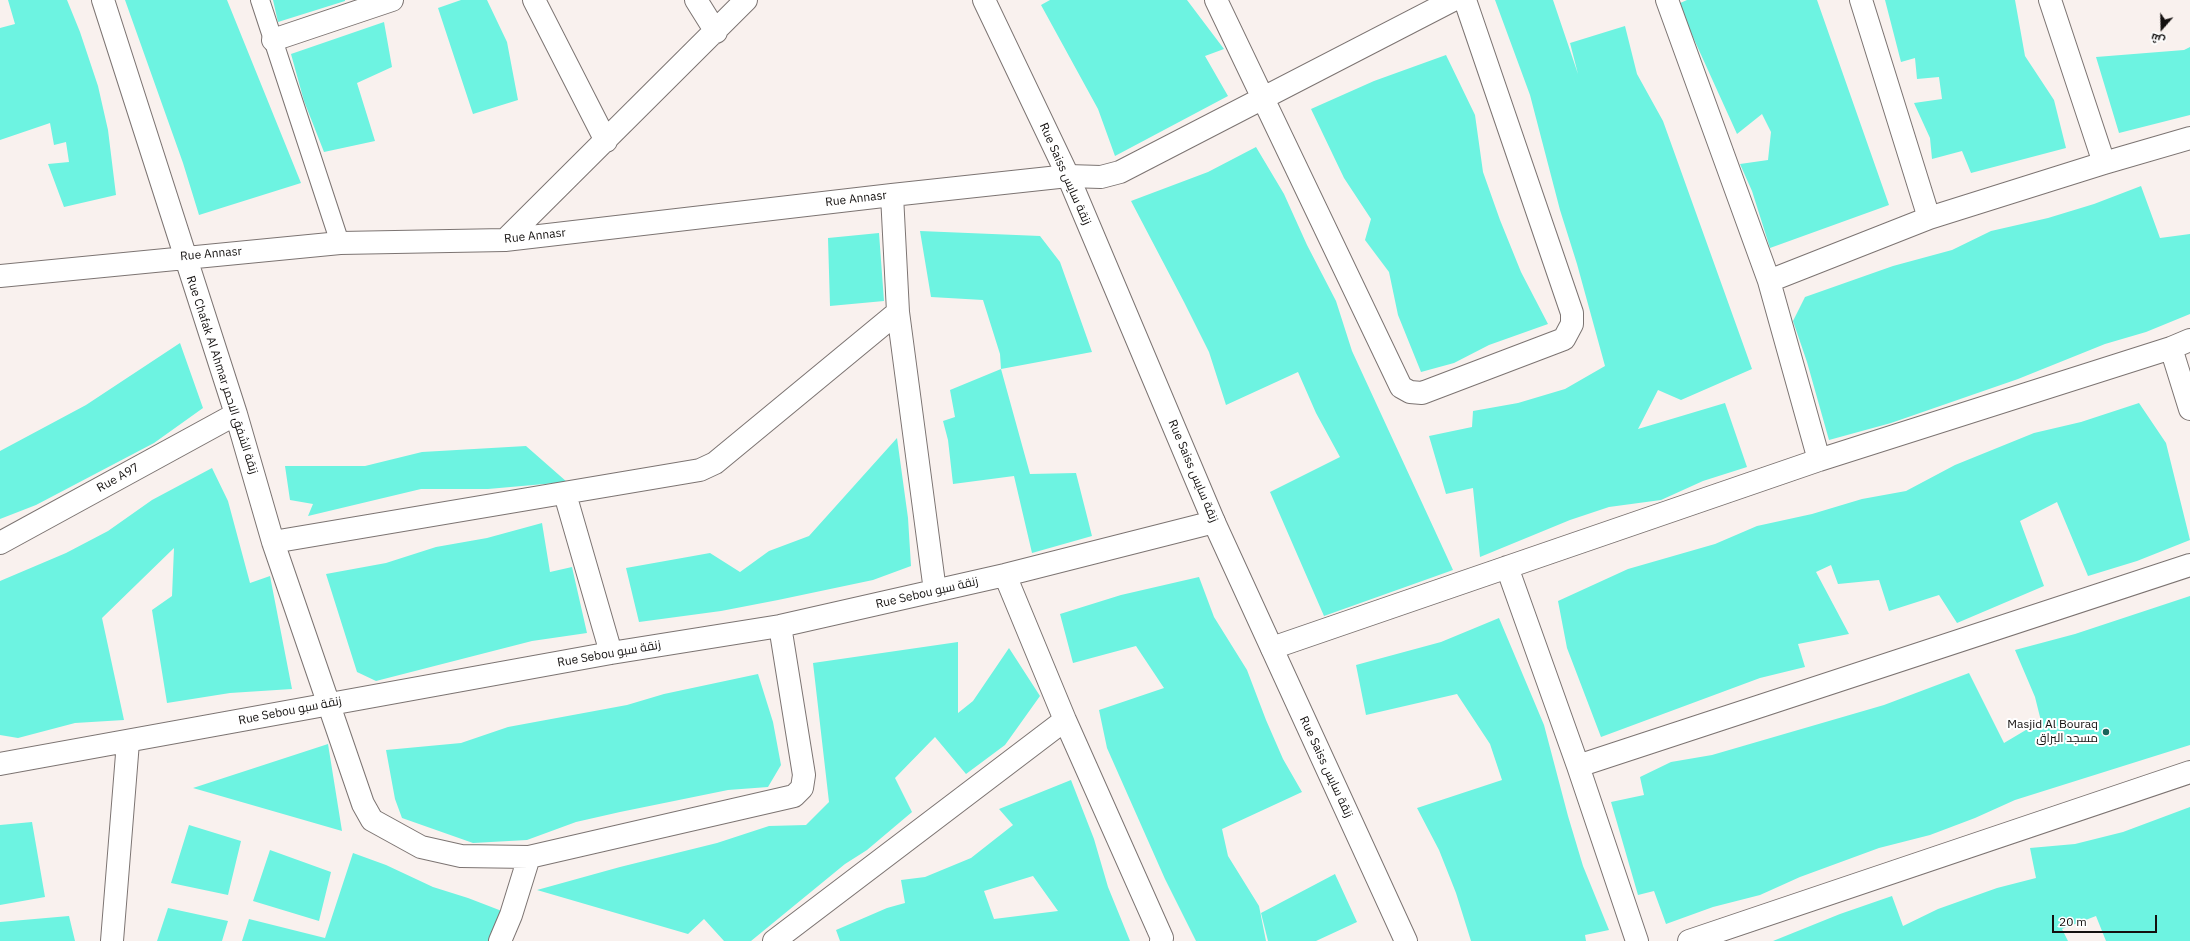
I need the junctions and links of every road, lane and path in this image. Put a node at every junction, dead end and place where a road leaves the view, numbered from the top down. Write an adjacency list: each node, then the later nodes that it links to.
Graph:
1 (103, 0): 25 (street, Rue Chafak Al Ahmar زنقة الشفق الاحمر)
2 (260, 0): 15 (lane)
3 (392, 0): 15 (street)
4 (534, 0): 18 (street)
5 (696, 0): 14 (street)
6 (746, 0): 14 (street)
7 (984, 0): 20 (street, Rue Saiss زنقة سايس)
8 (1216, 0): 16 (street)
9 (1453, 0): 16 (street, Rue Annasr)
10 (1465, 0): 16 (street)
11 (1667, 0): 27 (street)
12 (1861, 0): 22 (street)
13 (2050, 0): 19 (street)
14 (716, 32): 18 (street)
15 (273, 40): 24 (lane)
16 (1263, 98): 20 (street, Rue Annasr)
17 (2190, 138): 19 (street)
18 (606, 141): 23 (street)
19 (2104, 163): 22 (street)
20 (1068, 176): 21 (street, Rue Annasr); 34 (street, Rue Saiss زنقة سايس)
21 (892, 195): 23 (street, Rue Annasr); 28 (street)
22 (1929, 218): 27 (street)
23 (505, 240): 24 (street, Rue Annasr)
24 (340, 243): 25 (street, Rue Annasr)
25 (184, 257): 26 (street, Rue Annasr); 31 (street, Rue Chafak Al Ahmar زنقة الشفق الاحمر)
26 (0, 276)
27 (1769, 281): 32 (street)
28 (898, 312): 33 (street); 40 (street)
29 (2180, 344): 30 (street); 32 (street)
30 (2190, 409)
31 (236, 414): 35 (street, Rue Chafak Al Ahmar زنقة الشفق الاحمر); 36 (street, Rue A97)
32 (1819, 460): 38 (street)
33 (565, 494): 35 (street); 43 (street)
34 (1214, 522): 39 (street, Rue Sebou زنقة سبو); 42 (street, Rue Saiss زنقة سايس)
35 (273, 542): 44 (street, Rue Chafak Al Ahmar زنقة الشفق الاحمر)
36 (0, 543)
37 (2190, 565): 48 (street)
38 (1507, 567): 42 (street); 48 (street)
39 (1005, 575): 40 (street, Rue Sebou زنقة سبو); 45 (street)
40 (935, 591): 41 (street, Rue Sebou زنقة سبو)
41 (780, 626): 43 (street, Rue Sebou زنقة سبو); 50 (street, Rue Chafak Al Ahmar زنقة الشفق الاحمر)
42 (1272, 648): 55 (street, Rue Saiss زنقة سايس)
43 (611, 652): 44 (street, Rue Sebou زنقة سبو)
44 (329, 704): 46 (street, Rue Sebou زنقة سبو); 50 (street, Rue Chafak Al Ahmar زنقة الشفق الاحمر)
45 (1065, 720): 53 (street); 54 (street)
46 (128, 742): 47 (street, Rue Sebou زنقة سبو); 51 (street)
47 (0, 764)
48 (1578, 766): 56 (street)
49 (2190, 772): 57 (street)
50 (529, 857): 52 (street)
51 (112, 941)
52 (500, 941)
53 (774, 941)
54 (1161, 941)
55 (1406, 941)
56 (1637, 941)
57 (1689, 941)

